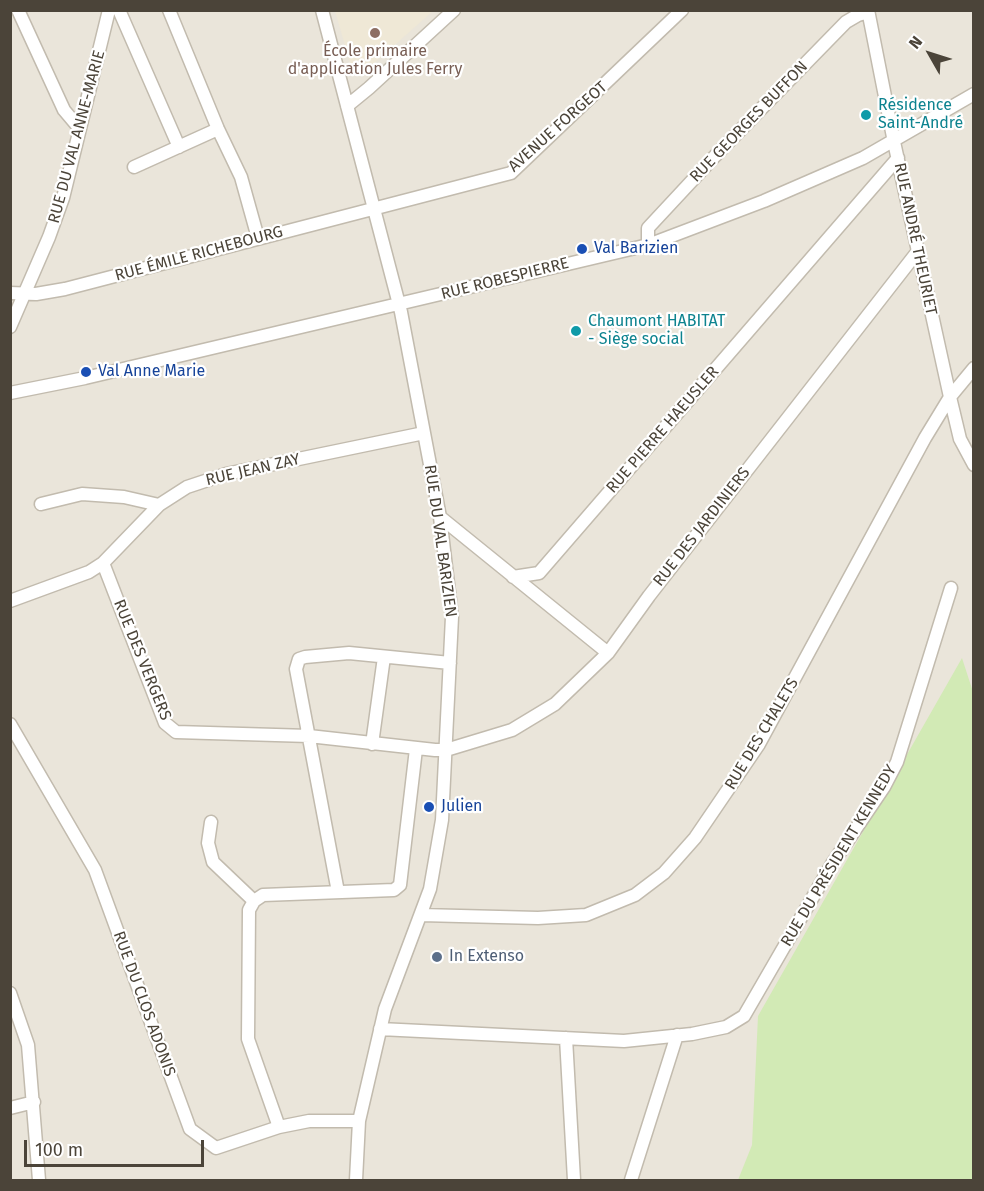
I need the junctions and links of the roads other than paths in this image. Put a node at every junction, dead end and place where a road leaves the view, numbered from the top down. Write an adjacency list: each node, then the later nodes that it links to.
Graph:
1 (18, 10): 11 (street)
2 (109, 10): 11 (street, RUE DU VAL ANNE-MARIE)
3 (119, 10): 14 (street)
4 (169, 10): 12 (street)
5 (322, 10): 10 (street, RUE DU VAL BARIZIEN)
6 (454, 10): 10 (street)
7 (682, 10): 17 (street, AVENUE FORGEOT)
8 (868, 11): 13 (street, RUE ANDRÉ THEURIET); 19 (street, RUE GEORGES BUFFON)
9 (974, 94): 13 (street, RUE ROBESPIERRE)
10 (347, 106): 17 (street, RUE DU VAL BARIZIEN)
11 (80, 129): 22 (street, RUE DU VAL ANNE-MARIE)
12 (218, 129): 14 (street); 18 (street)
13 (894, 142): 15 (street, RUE ANDRÉ THEURIET); 19 (street, RUE ROBESPIERRE)
14 (178, 147): 16 (street)
15 (898, 159): 20 (street, RUE ANDRÉ THEURIET); 34 (street, RUE PIERRE HAEUSLER)
16 (134, 167)
17 (374, 209): 18 (street, RUE ÉMILE RICHEBOURG); 23 (street, RUE DU VAL BARIZIEN)
18 (258, 238): 22 (street, RUE ÉMILE RICHEBOURG)
19 (648, 245): 23 (street, RUE ROBESPIERRE)
20 (918, 251): 27 (street, RUE ANDRÉ THEURIET); 37 (street, RUE DES JARDINIERS)
21 (10, 293): 22 (street, RUE ÉMILE RICHEBOURG)
22 (24, 294): 24 (street, RUE DU VAL ANNE-MARIE)
23 (399, 305): 26 (street, RUE ROBESPIERRE); 28 (street, RUE DU VAL BARIZIEN)
24 (10, 327)
25 (974, 368): 27 (street, RUE DES CHALETS)
26 (10, 393)
27 (950, 397): 29 (street, RUE ANDRÉ THEURIET); 48 (street, RUE DES CHALETS)
28 (424, 433): 31 (street, RUE JEAN ZAY); 32 (street, RUE DU VAL BARIZIEN)
29 (974, 465)
30 (41, 504): 31 (street)
31 (159, 505): 33 (street, RUE JEAN ZAY)
32 (440, 517): 34 (street); 39 (street, RUE DU VAL BARIZIEN)
33 (103, 562): 36 (street, RUE JEAN ZAY); 41 (street, RUE DES VERGERS)
34 (513, 577): 37 (street)
35 (951, 588): 51 (street, RUE DU PRÉSIDENT KENNEDY)
36 (10, 602)
37 (608, 653): 44 (street, RUE DES JARDINIERS)
38 (384, 657): 39 (street); 41 (street); 42 (street)
39 (450, 663): 44 (street, RUE DU VAL BARIZIEN)
40 (10, 724): 56 (street, RUE DU CLOS ADONIS)
41 (309, 736): 42 (street, RUE DES VERGERS); 46 (street)
42 (372, 744): 43 (street, RUE DES VERGERS)
43 (416, 749): 44 (street, RUE DES VERGERS); 46 (street)
44 (446, 750): 48 (street, RUE DU VAL BARIZIEN)
45 (211, 822): 47 (street)
46 (338, 892): 47 (street)
47 (254, 901): 56 (street)
48 (421, 915): 50 (street, RUE DU VAL BARIZIEN)
49 (10, 993): 53 (street)
50 (380, 1029): 52 (street, RUE DU PRÉSIDENT KENNEDY); 55 (street, RUE DU VAL BARIZIEN)
51 (677, 1035): 52 (street, RUE DU PRÉSIDENT KENNEDY); 60 (street)
52 (566, 1038): 59 (street)
53 (34, 1102): 54 (street); 57 (street)
54 (10, 1108)
55 (359, 1121): 56 (street, RUE DU CLOS ADONIS); 58 (street, RUE DU VAL BARIZIEN)
56 (279, 1126)
57 (39, 1180)
58 (356, 1180)
59 (574, 1180)
60 (631, 1180)

